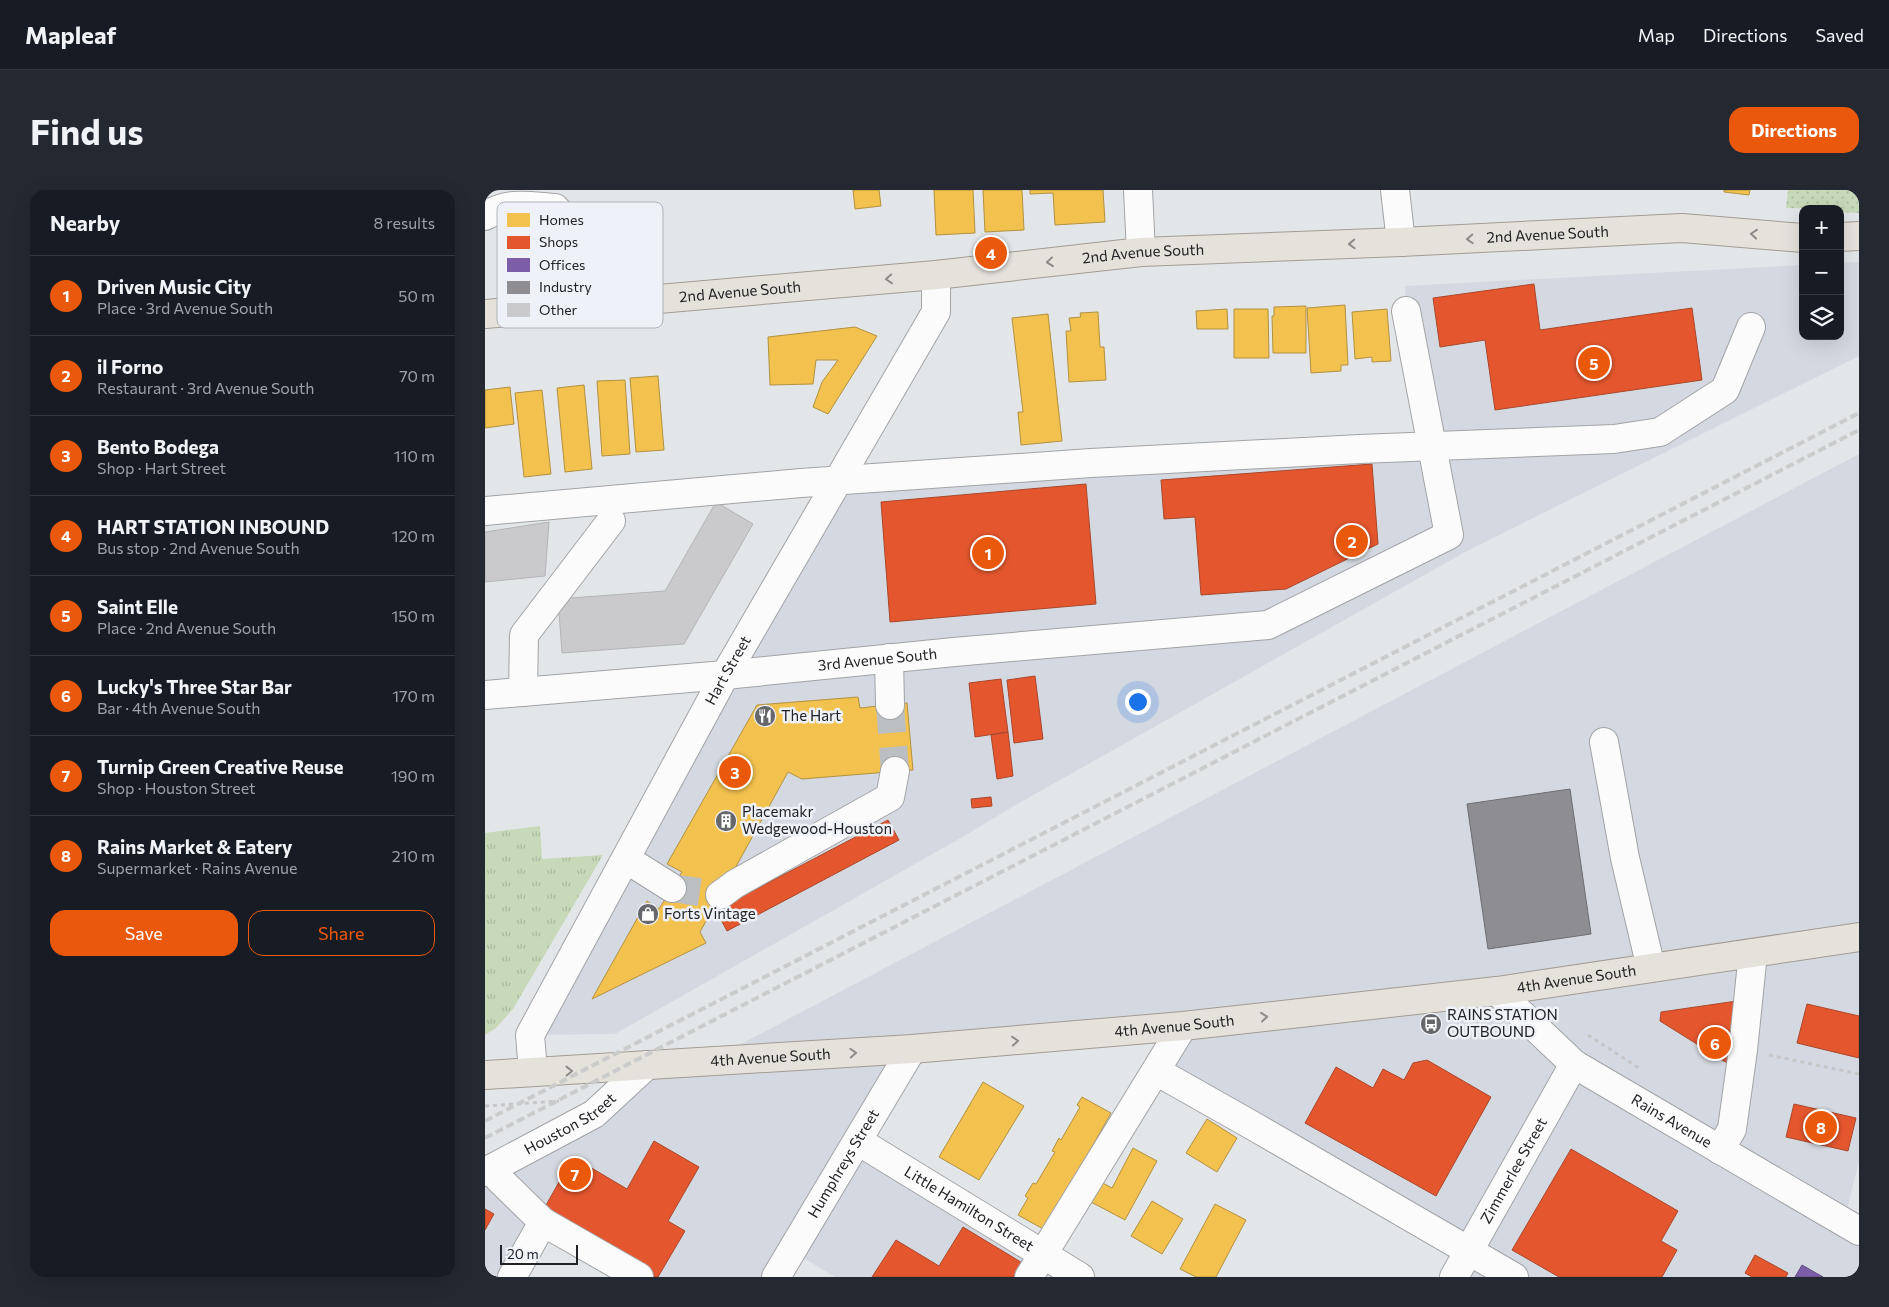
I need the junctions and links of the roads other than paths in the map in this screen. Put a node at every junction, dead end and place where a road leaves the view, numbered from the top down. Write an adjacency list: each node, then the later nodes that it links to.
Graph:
1 (1138, 190): 9 (street)
2 (1395, 190): 8 (street)
3 (497, 210): 4 (street)
4 (485, 216)
5 (1859, 236): 6 (main road)
6 (1844, 237)
7 (1799, 238): 8 (main road, 2nd Avenue South, one-way to 8)
8 (1401, 242): 9 (main road, 2nd Avenue South, one-way to 9)
9 (1141, 252): 10 (main road, 2nd Avenue South, one-way to 10)
10 (936, 275): 11 (main road, 2nd Avenue South, one-way to 11); 15 (street, Hart Street)
11 (663, 299)
12 (1406, 311): 14 (street)
13 (1751, 327): 14 (street)
14 (1433, 448): 15 (street); 18 (street, 3rd Avenue South)
15 (837, 481): 16 (street); 19 (street, Hart Street)
16 (485, 511)
17 (611, 521): 20 (street)
18 (889, 658): 19 (street, 3rd Avenue South); 22 (street)
19 (725, 675): 20 (street, 3rd Avenue South); 25 (street, Hart Street)
20 (523, 692): 21 (street, 3rd Avenue South)
21 (485, 695)
22 (890, 705)
23 (1604, 742): 30 (street)
24 (895, 771): 27 (street)
25 (626, 859): 26 (street); 36 (street, Hart Street)
26 (672, 888)
27 (720, 895)
28 (1859, 937): 29 (main road, 4th Avenue South)
29 (1753, 953): 30 (main road, 4th Avenue South); 40 (street)
30 (1651, 968): 31 (main road, 4th Avenue South)
31 (1497, 991): 32 (main road, 4th Avenue South, one-way to 31); 34 (street, Rains Avenue)
32 (1183, 1026): 33 (main road, 4th Avenue South, one-way to 32); 37 (street)
33 (912, 1050): 35 (main road, 4th Avenue South, one-way to 33); 39 (street, Humphreys Street)
34 (1574, 1064): 40 (street, Rains Avenue); 44 (street, Zimmerlee Street)
35 (647, 1065): 36 (main road, 4th Avenue South, one-way to 35); 41 (street, Houston Street)
36 (533, 1071): 38 (main road, 4th Avenue South)
37 (1156, 1071): 44 (street); 45 (street)
38 (485, 1075)
39 (858, 1141): 45 (street, Little Hamilton Street); 48 (street, Humphreys Street)
40 (1720, 1150): 43 (street, Rains Avenue)
41 (489, 1170): 42 (street)
42 (543, 1222): 46 (street); 47 (street)
43 (1859, 1231)
44 (1469, 1250): 50 (street, Zimmerlee Street); 51 (street)
45 (1035, 1266): 49 (street, Little Hamilton Street)
46 (512, 1277)
47 (639, 1277)
48 (776, 1277)
49 (1080, 1277)
50 (1454, 1277)
51 (1514, 1277)

